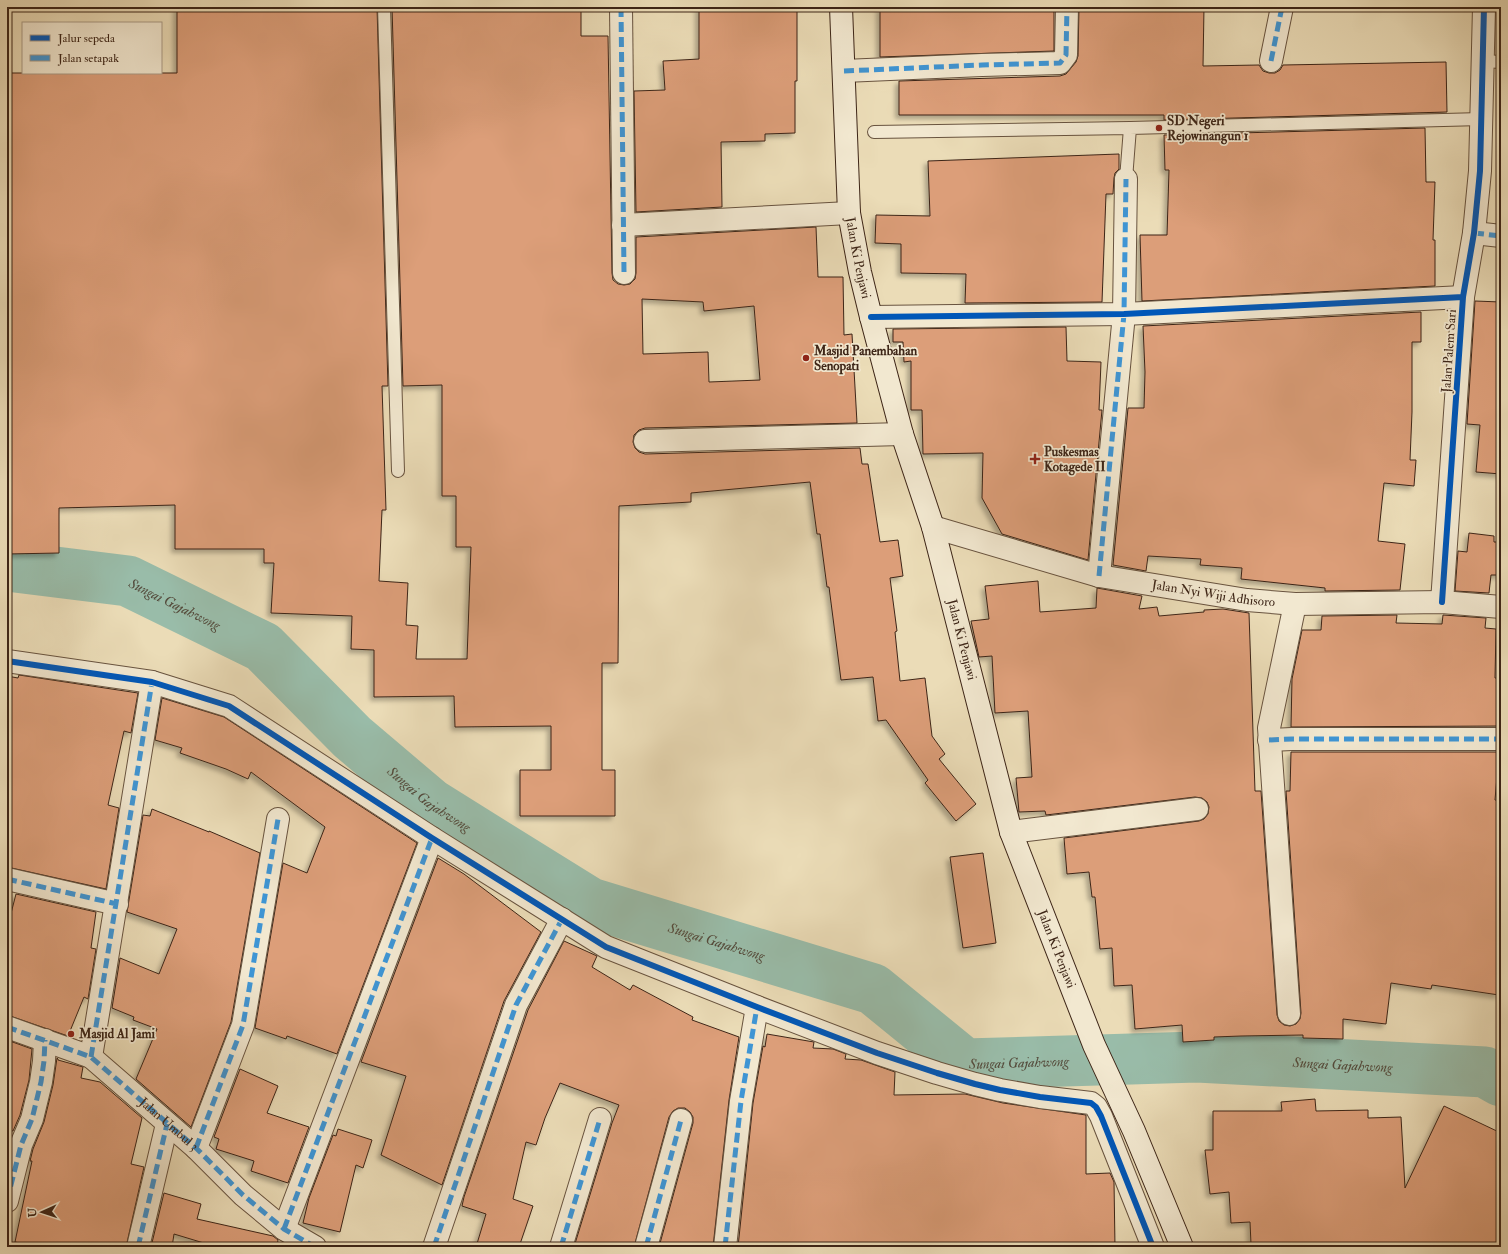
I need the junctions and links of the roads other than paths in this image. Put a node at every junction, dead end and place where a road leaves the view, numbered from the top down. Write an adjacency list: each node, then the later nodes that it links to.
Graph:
1 (384, 7): 24 (lane)
2 (621, 7): 15 (street)
3 (841, 7): 9 (street, Jalan Ki Penjawi)
4 (1067, 7): 9 (street)
5 (1282, 7): 7 (street)
6 (1484, 7): 8 (street, Jalan Palem Sari)
7 (1272, 61)
8 (1492, 62): 10 (street, Jalan Palem Sari)
9 (844, 71): 14 (street, Jalan Ki Penjawi)
10 (1482, 119): 11 (lane); 16 (street, Jalan Palem Sari)
11 (1130, 128): 12 (lane); 13 (lane)
12 (874, 132)
13 (1126, 179): 20 (street)
14 (849, 213): 15 (street); 21 (street, Jalan Ki Penjawi)
15 (623, 225): 18 (street)
16 (1474, 234): 17 (street); 19 (street, Jalan Palem Sari)
17 (1501, 236)
18 (624, 273)
19 (1463, 297): 20 (street); 27 (street, Jalan Palem Sari)
20 (1124, 314): 21 (street); 26 (street)
21 (871, 317): 22 (street, Jalan Ki Penjawi)
22 (902, 434): 23 (street); 25 (street, Jalan Ki Penjawi)
23 (645, 441)
24 (398, 471)
25 (933, 527): 26 (street, Jalan Nyi Wiji Adhisoro); 36 (street, Jalan Ki Penjawi)
26 (1099, 576): 28 (street, Jalan Nyi Wiji Adhisoro)
27 (1442, 602): 28 (street, Jalan Nyi Wiji Adhisoro); 29 (street, Jalan Nyi Wiji Adhisoro)
28 (1295, 604): 33 (street)
29 (1501, 607)
30 (7, 661): 31 (street)
31 (152, 682): 37 (street); 39 (street)
32 (1501, 739): 33 (street)
33 (1269, 740): 42 (street)
34 (1197, 809): 36 (street)
35 (278, 819): 49 (street)
36 (1011, 832): 59 (street, Jalan Ki Penjawi)
37 (432, 838): 40 (street); 51 (street)
38 (7, 879): 39 (street)
39 (117, 904): 45 (street)
40 (562, 919): 41 (street); 54 (street)
41 (757, 1007): 57 (street); 58 (street)
42 (1289, 1014)
43 (7, 1027): 44 (street, Jalan Umbul 3)
44 (45, 1040): 45 (street, Jalan Umbul 3); 50 (street)
45 (91, 1057): 48 (street, Jalan Umbul 3)
46 (600, 1119): 55 (street)
47 (681, 1120): 56 (street)
48 (167, 1124): 49 (street, Jalan Umbul 3); 52 (street)
49 (196, 1148): 51 (street, Jalan Umbul 3)
50 (7, 1201)
51 (284, 1229): 53 (street, Jalan Umbul 3)
52 (138, 1247)
53 (315, 1247)
54 (434, 1247)
55 (561, 1247)
56 (646, 1247)
57 (725, 1247)
58 (1152, 1247)
59 (1182, 1247)

